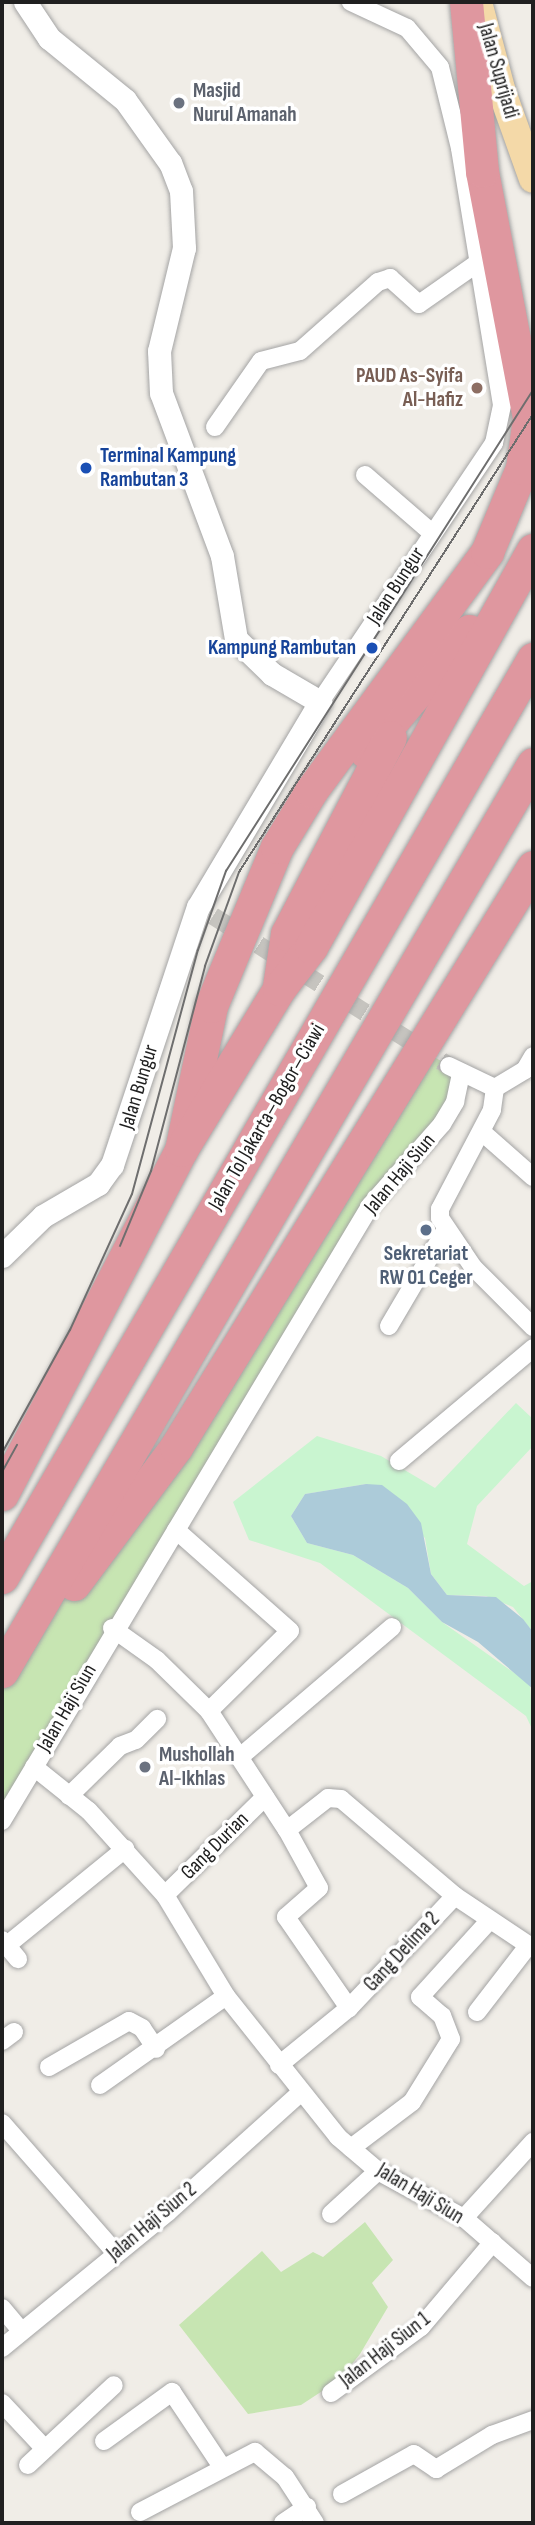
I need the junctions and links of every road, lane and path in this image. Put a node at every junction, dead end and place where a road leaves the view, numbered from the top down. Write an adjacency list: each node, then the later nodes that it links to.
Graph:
1 (25, 2): 13 (street)
2 (351, 2): 6 (street, Jalan Bungur)
3 (466, 2): 23 (highway)
4 (478, 2): 5 (main road, Jalan Suprijadi)
5 (533, 179)
6 (479, 262): 7 (street); 9 (street, Jalan Bungur)
7 (215, 427)
8 (365, 475): 9 (street)
9 (432, 533): 13 (street, Jalan Bungur)
10 (527, 560): 12 (highway); 18 (highway)
11 (533, 659): 33 (highway, Jalan Tol Jakarta–Bogor–Ciawi)
12 (415, 692): 18 (highway); 21 (highway)
13 (320, 702): 26 (street, Jalan Bungur)
14 (533, 764): 17 (highway)
15 (533, 803): 17 (highway)
16 (533, 867): 37 (highway)
17 (455, 897): 36 (highway)
18 (279, 989): 21 (highway)
19 (533, 1056): 20 (street)
20 (495, 1088): 22 (street); 32 (street, Jalan Haji Siun)
21 (199, 1119): 23 (highway)
22 (482, 1132): 24 (street); 25 (street)
23 (181, 1150): 31 (highway)
24 (533, 1177)
25 (445, 1231): 27 (street); 28 (street)
26 (2, 1256)
27 (389, 1326)
28 (533, 1328)
29 (533, 1348): 30 (street)
30 (399, 1461)
31 (2, 1494)
32 (176, 1530): 35 (street, Jalan Haji Siun); 38 (street)
33 (2, 1577)
34 (392, 1627): 40 (street)
35 (112, 1629): 38 (street); 41 (street, Jalan Haji Siun)
36 (2, 1671)
37 (2, 1681)
38 (209, 1711): 40 (street)
39 (157, 1719): 42 (street)
40 (240, 1757): 43 (street)
41 (34, 1768): 42 (street, Jalan Haji Siun); 44 (street)
42 (69, 1796): 46 (street, Jalan Haji Siun)
43 (265, 1797): 45 (street); 47 (street, Gang Durian)
44 (2, 1821)
45 (286, 1830): 48 (street); 53 (street)
46 (125, 1849): 47 (street, Jalan Haji Siun); 51 (street)
47 (165, 1895): 52 (street, Jalan Haji Siun)
48 (455, 1896): 49 (street); 53 (street, Gang Delima 2)
49 (488, 1922): 50 (street); 62 (street)
50 (530, 1947): 54 (street)
51 (9, 1949)
52 (226, 1996): 55 (street); 56 (street, Jalan Haji Siun)
53 (349, 2008): 56 (street, Gang Delima 2)
54 (477, 2012)
55 (156, 2049): 57 (street); 58 (street)
56 (279, 2065): 59 (street, Jalan Haji Siun)
57 (49, 2067)
58 (100, 2085)
59 (300, 2093): 62 (street, Jalan Haji Siun); 67 (street, Jalan Haji Siun 2)
60 (2, 2123): 67 (street)
61 (533, 2142): 65 (street)
62 (351, 2148): 63 (street, Jalan Haji Siun)
63 (378, 2171): 64 (street); 65 (street, Jalan Haji Siun)
64 (331, 2214)
65 (464, 2218): 66 (street, Jalan Haji Siun)
66 (493, 2242): 68 (street, Jalan Haji Siun); 73 (street, Jalan Haji Siun 1)
67 (116, 2253): 70 (street, Jalan Haji Siun 2)
68 (533, 2278)
69 (2, 2308): 70 (street)
70 (21, 2331): 71 (street, Jalan Haji Siun 2)
71 (2, 2348)
72 (114, 2385): 77 (street)
73 (331, 2393)
74 (2, 2403): 77 (street)
75 (533, 2420): 80 (street)
76 (104, 2441): 79 (street)
77 (45, 2449): 78 (street)
78 (28, 2465)
79 (222, 2467): 81 (street); 82 (street)
80 (342, 2494)
81 (140, 2512)
82 (311, 2515): 83 (street)
83 (282, 2523)

